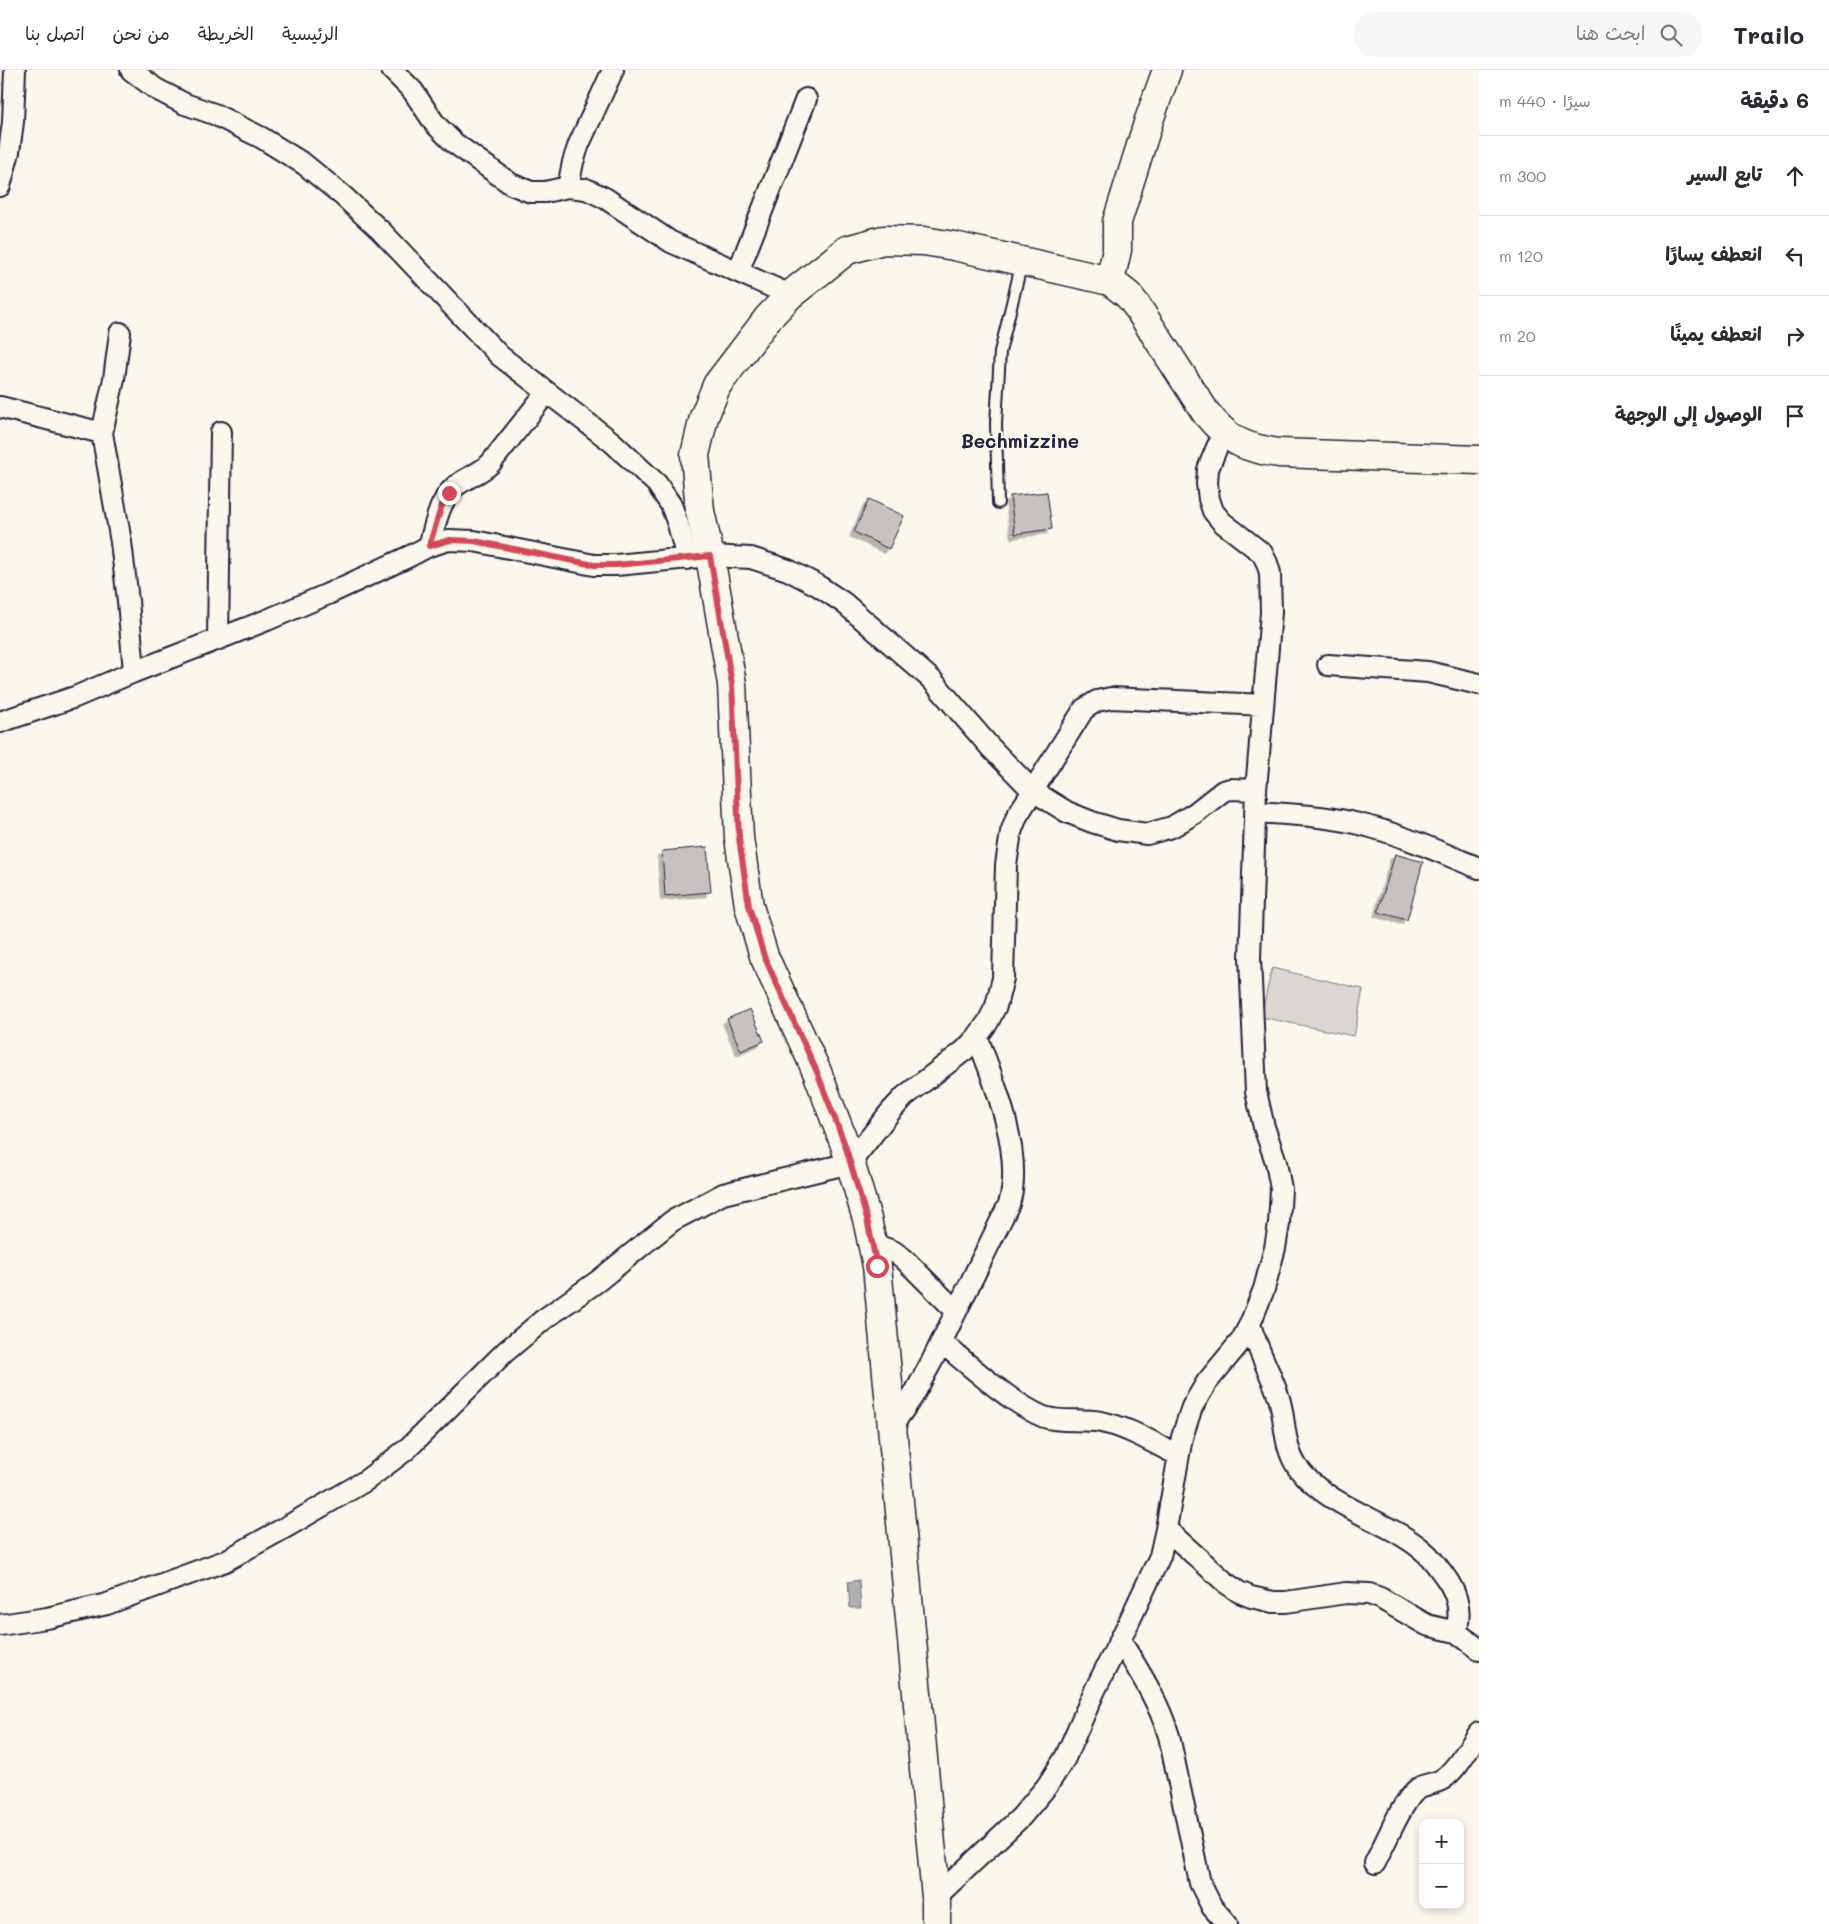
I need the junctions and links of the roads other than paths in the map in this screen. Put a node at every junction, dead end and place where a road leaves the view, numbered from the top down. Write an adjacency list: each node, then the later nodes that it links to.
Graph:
1 (131, 70): 14 (street)
2 (392, 70): 8 (street)
3 (613, 70): 8 (street)
4 (1167, 70): 11 (main road)
5 (10, 75): 7 (street)
6 (806, 99): 10 (street)
7 (0, 186)
8 (568, 186): 10 (street)
9 (1023, 261): 11 (main road); 12 (main road); 20 (lane)
10 (738, 272): 12 (street)
11 (1098, 278): 18 (main road)
12 (790, 295): 22 (main road)
13 (120, 333): 17 (street)
14 (547, 392): 21 (street); 22 (street)
15 (0, 407): 17 (street)
16 (221, 432): 23 (street)
17 (102, 433): 25 (street)
18 (1225, 435): 19 (main road); 27 (street)
19 (1479, 460)
20 (998, 503)
21 (429, 546): 22 (street); 23 (street)
22 (698, 558): 30 (street); 34 (main road)
23 (218, 638): 25 (street)
24 (1328, 665): 26 (street)
25 (134, 672): 28 (street)
26 (1479, 684)
27 (1262, 705): 29 (street); 30 (street)
28 (0, 722)
29 (1256, 790): 30 (street); 31 (street)
30 (1032, 791): 33 (street)
31 (1256, 812): 32 (street); 37 (street)
32 (1479, 868)
33 (978, 1036): 34 (street); 36 (street)
34 (850, 1163): 35 (main road); 42 (street)
35 (873, 1244): 36 (street); 39 (main road)
36 (956, 1311): 38 (street)
37 (1250, 1324): 40 (street); 43 (street)
38 (941, 1342): 39 (street); 40 (street)
39 (892, 1426): 48 (main road)
40 (1178, 1455): 41 (street)
41 (1166, 1529): 43 (street); 44 (street)
42 (0, 1625)
43 (1456, 1632): 45 (street)
44 (1120, 1640): 48 (street); 50 (street)
45 (1479, 1649)
46 (1479, 1733): 47 (street)
47 (1376, 1862)
48 (936, 1897): 49 (main road)
49 (936, 1924)
50 (1227, 1924)

